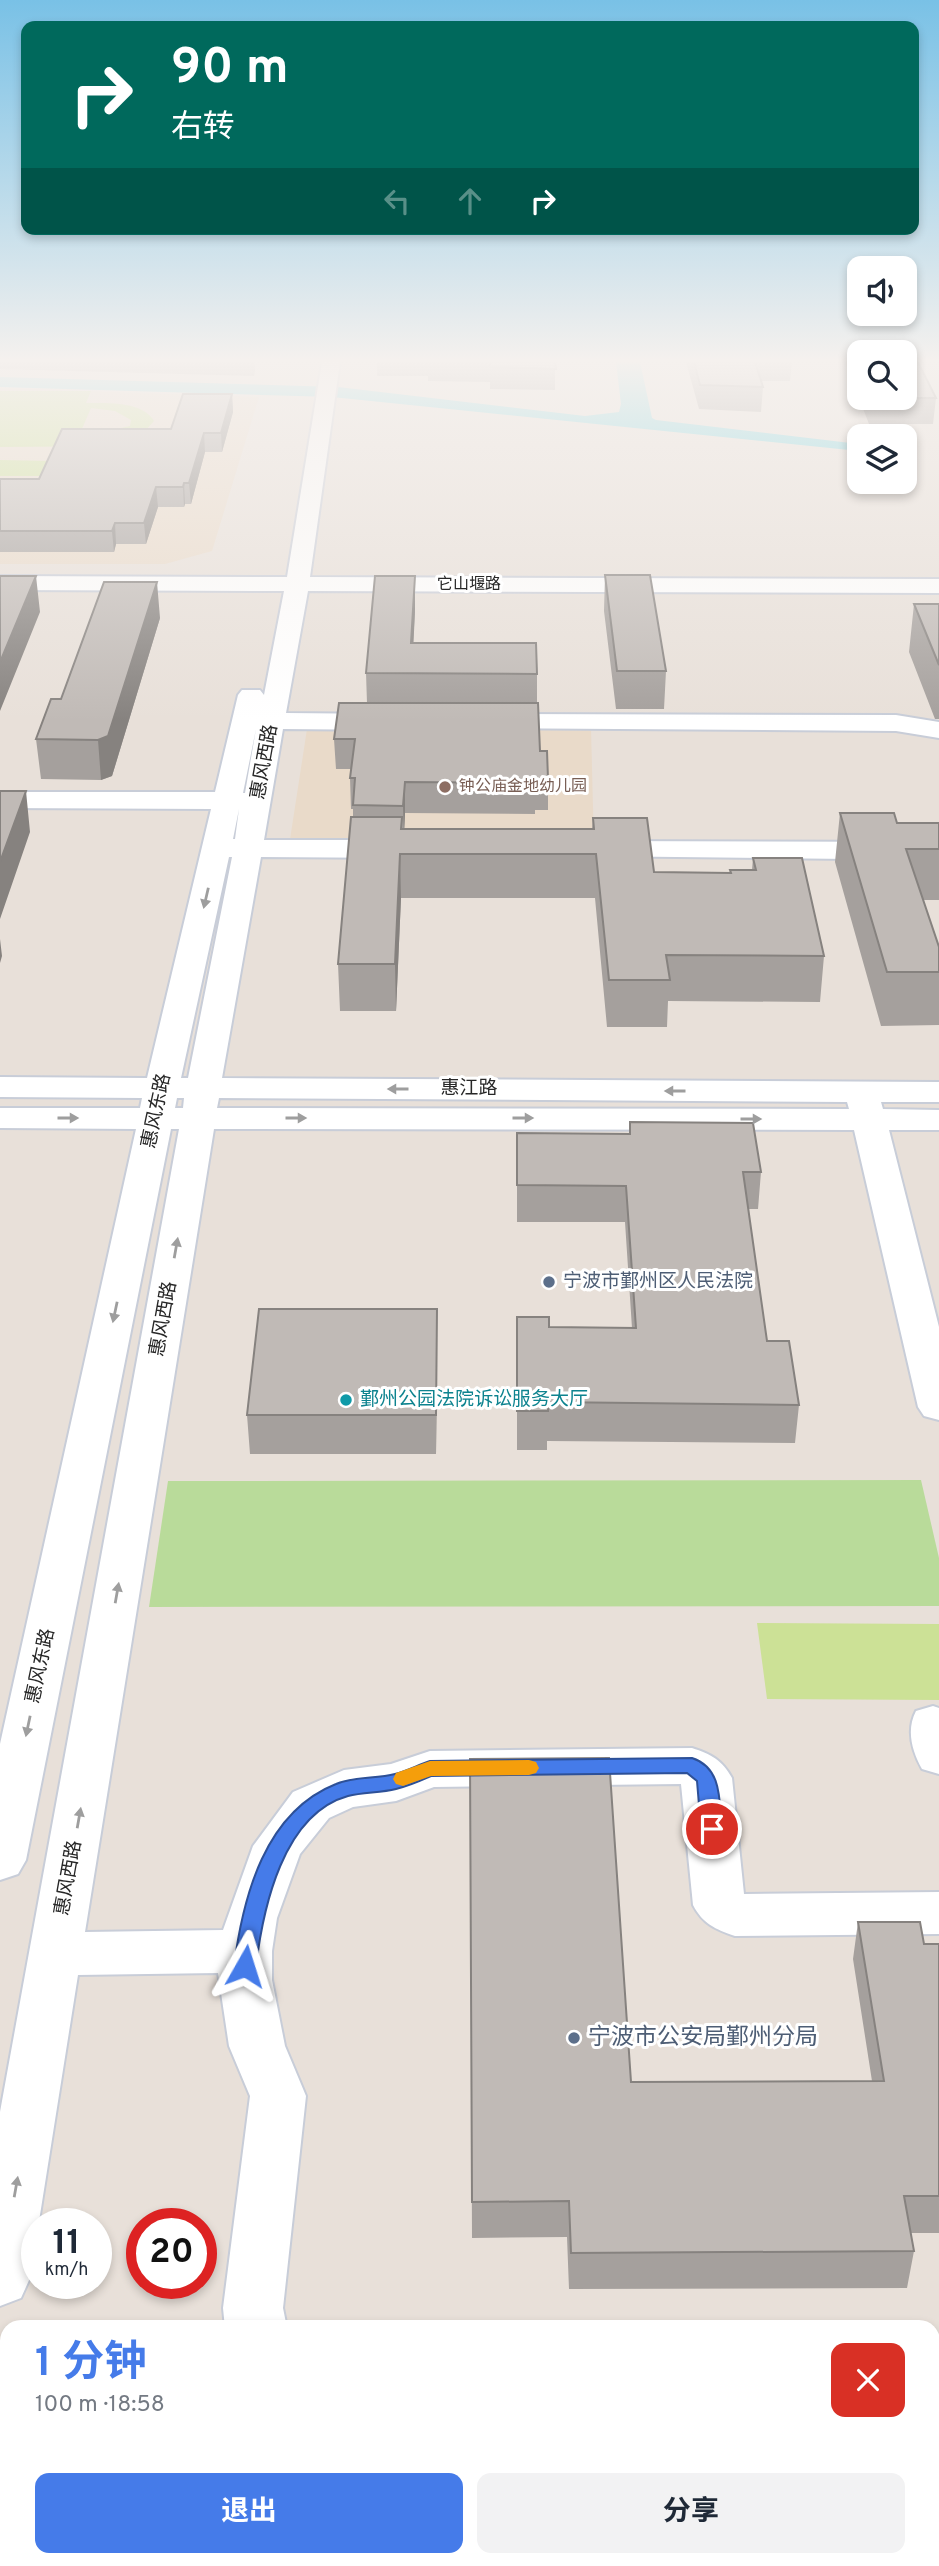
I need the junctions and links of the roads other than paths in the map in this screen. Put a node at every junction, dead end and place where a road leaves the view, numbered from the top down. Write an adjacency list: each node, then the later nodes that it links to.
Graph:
1 (303, 482): 4 (street, 惠风西路)
2 (0, 574): 4 (street, 它山堰路)
3 (939, 576): 4 (street, 它山堰路)
4 (287, 579): 5 (street, 它山堰路); 6 (street, 它山堰路); 7 (street, 惠风西路)
5 (0, 583)
6 (939, 586)
7 (259, 721): 8 (street); 12 (street, 惠风西路)
8 (411, 722)
9 (467, 722): 10 (street)
10 (939, 730)
11 (0, 800): 12 (street)
12 (244, 801): 13 (street, 惠风西路)
13 (234, 848): 14 (street); 19 (street, 惠风东路, one-way to 19); 20 (street, 惠风西路)
14 (429, 849)
15 (566, 849): 16 (street)
16 (939, 851)
17 (0, 1087): 19 (street, 惠江路)
18 (939, 1092): 21 (street, 惠江路)
19 (159, 1102): 20 (street, 惠江路); 22 (street, 惠江路, one-way to 19); 25 (street, 惠风东路, one-way to 25)
20 (201, 1103): 21 (street, 惠江路); 28 (street, 惠风西路, one-way to 20)
21 (865, 1105): 23 (street, 惠江路); 24 (street)
22 (0, 1118)
23 (939, 1120)
24 (939, 1407)
25 (0, 1860)
26 (939, 1913): 27 (street)
27 (245, 1951): 28 (street); 30 (street)
28 (56, 1954): 29 (street, 惠风西路, one-way to 28)
29 (0, 2278)
30 (255, 2320)

